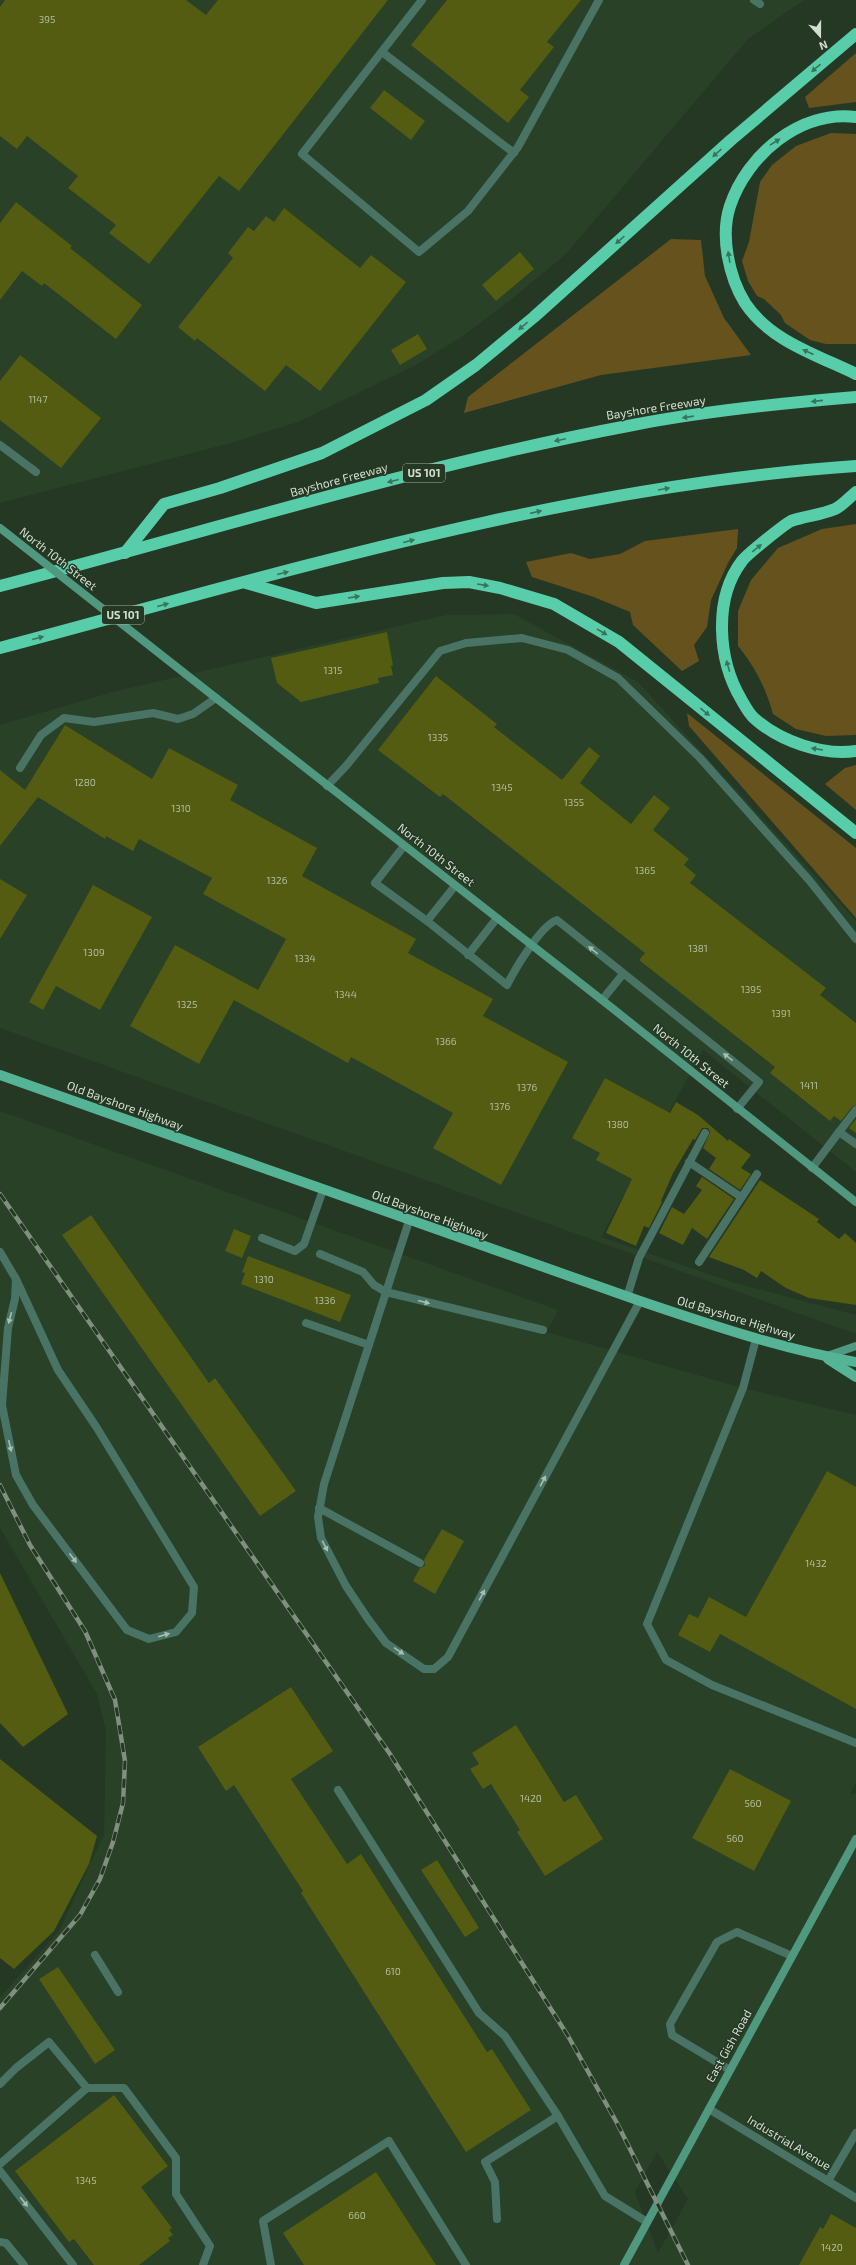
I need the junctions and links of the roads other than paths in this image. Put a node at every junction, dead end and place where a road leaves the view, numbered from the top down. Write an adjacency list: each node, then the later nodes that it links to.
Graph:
1 (422, 0): 4 (street)
2 (599, 0): 6 (street)
3 (856, 34): 14 (highway, one-way to 14)
4 (382, 52): 6 (street); 6 (street)
5 (856, 117): 7 (highway, one-way to 5)
6 (514, 153)
7 (856, 374)
8 (856, 397): 14 (highway, Bayshore Freeway / US 101, one-way to 14)
9 (0, 445): 11 (street)
10 (856, 466): 15 (highway, US 101, one-way to 10)
11 (36, 472)
12 (856, 492): 19 (highway, one-way to 12)
13 (0, 528): 18 (main road, North 10th Street, bridge)
14 (125, 553): 16 (highway, Bayshore Freeway / US 101)
15 (246, 583): 17 (highway, US 101, one-way to 15); 22 (highway, one-way to 22)
16 (0, 586)
17 (0, 648)
18 (216, 698): 20 (street); 21 (main road, North 10th Street)
19 (856, 751)
20 (20, 768)
21 (327, 786): 23 (main road, North 10th Street); 27 (street)
22 (856, 833)
23 (404, 846): 24 (main road, North 10th Street); 26 (street)
24 (455, 886): 25 (main road, North 10th Street); 26 (street)
25 (497, 918): 28 (main road, North 10th Street); 29 (street)
26 (427, 921): 29 (street)
27 (856, 939)
28 (532, 946): 29 (street); 30 (street, one-way to 28); 31 (main road, North 10th Street)
29 (468, 955)
30 (623, 974): 31 (street); 33 (street, one-way to 30)
31 (602, 1000): 33 (main road, North 10th Street)
32 (0, 1075): 41 (main road, Old Bayshore Highway)
33 (737, 1109): 39 (main road, North 10th Street)
34 (856, 1110): 35 (street)
35 (839, 1132): 37 (street); 39 (street)
36 (705, 1133): 38 (street)
37 (856, 1144)
38 (689, 1162): 42 (street); 51 (street)
39 (812, 1168): 43 (main road, North 10th Street)
40 (757, 1174): 42 (street)
41 (324, 1190): 44 (main road, Old Bayshore Highway); 45 (street)
42 (742, 1197): 48 (street)
43 (856, 1202)
44 (409, 1221): 50 (street); 51 (main road, Old Bayshore Highway)
45 (262, 1238)
46 (0, 1252): 49 (street)
47 (320, 1254): 50 (street)
48 (699, 1262)
49 (16, 1279): 49 (street, one-way to 49)
50 (386, 1292): 54 (street, one-way to 54); 56 (street)
51 (627, 1297): 52 (main road, Old Bayshore Highway)
52 (640, 1302): 55 (main road, Old Bayshore Highway); 61 (street, one-way to 52)
53 (306, 1322): 56 (street)
54 (543, 1330)
55 (756, 1338): 58 (main road, Old Bayshore Highway); 63 (street)
56 (369, 1345): 61 (street)
57 (856, 1346): 58 (main road)
58 (825, 1357): 59 (main road, Old Bayshore Highway); 60 (main road)
59 (856, 1362)
60 (856, 1377)
61 (319, 1508): 62 (street)
62 (420, 1563)
63 (856, 1743)
64 (338, 1790): 73 (street)
65 (856, 1839): 67 (main road, East Gish Road)
66 (95, 1956): 68 (street)
67 (792, 1956): 69 (main road, East Gish Road); 69 (street)
68 (118, 1992)
69 (730, 2070): 72 (main road, East Gish Road)
70 (0, 2084): 71 (street)
71 (87, 2088): 75 (street); 84 (street)
72 (709, 2109): 77 (street, Industrial Avenue); 80 (main road, East Gish Road)
73 (558, 2116): 79 (street); 80 (street)
74 (856, 2132): 77 (street)
75 (0, 2164)
76 (0, 2171): 83 (street, one-way to 83)
77 (828, 2181): 78 (street, Industrial Avenue)
78 (856, 2198)
79 (497, 2219)
80 (647, 2222): 87 (main road, East Gish Road)
81 (0, 2242): 82 (street)
82 (24, 2265)
83 (73, 2265)
84 (203, 2265)
85 (271, 2265): 86 (street)
86 (466, 2265)
87 (624, 2265)

